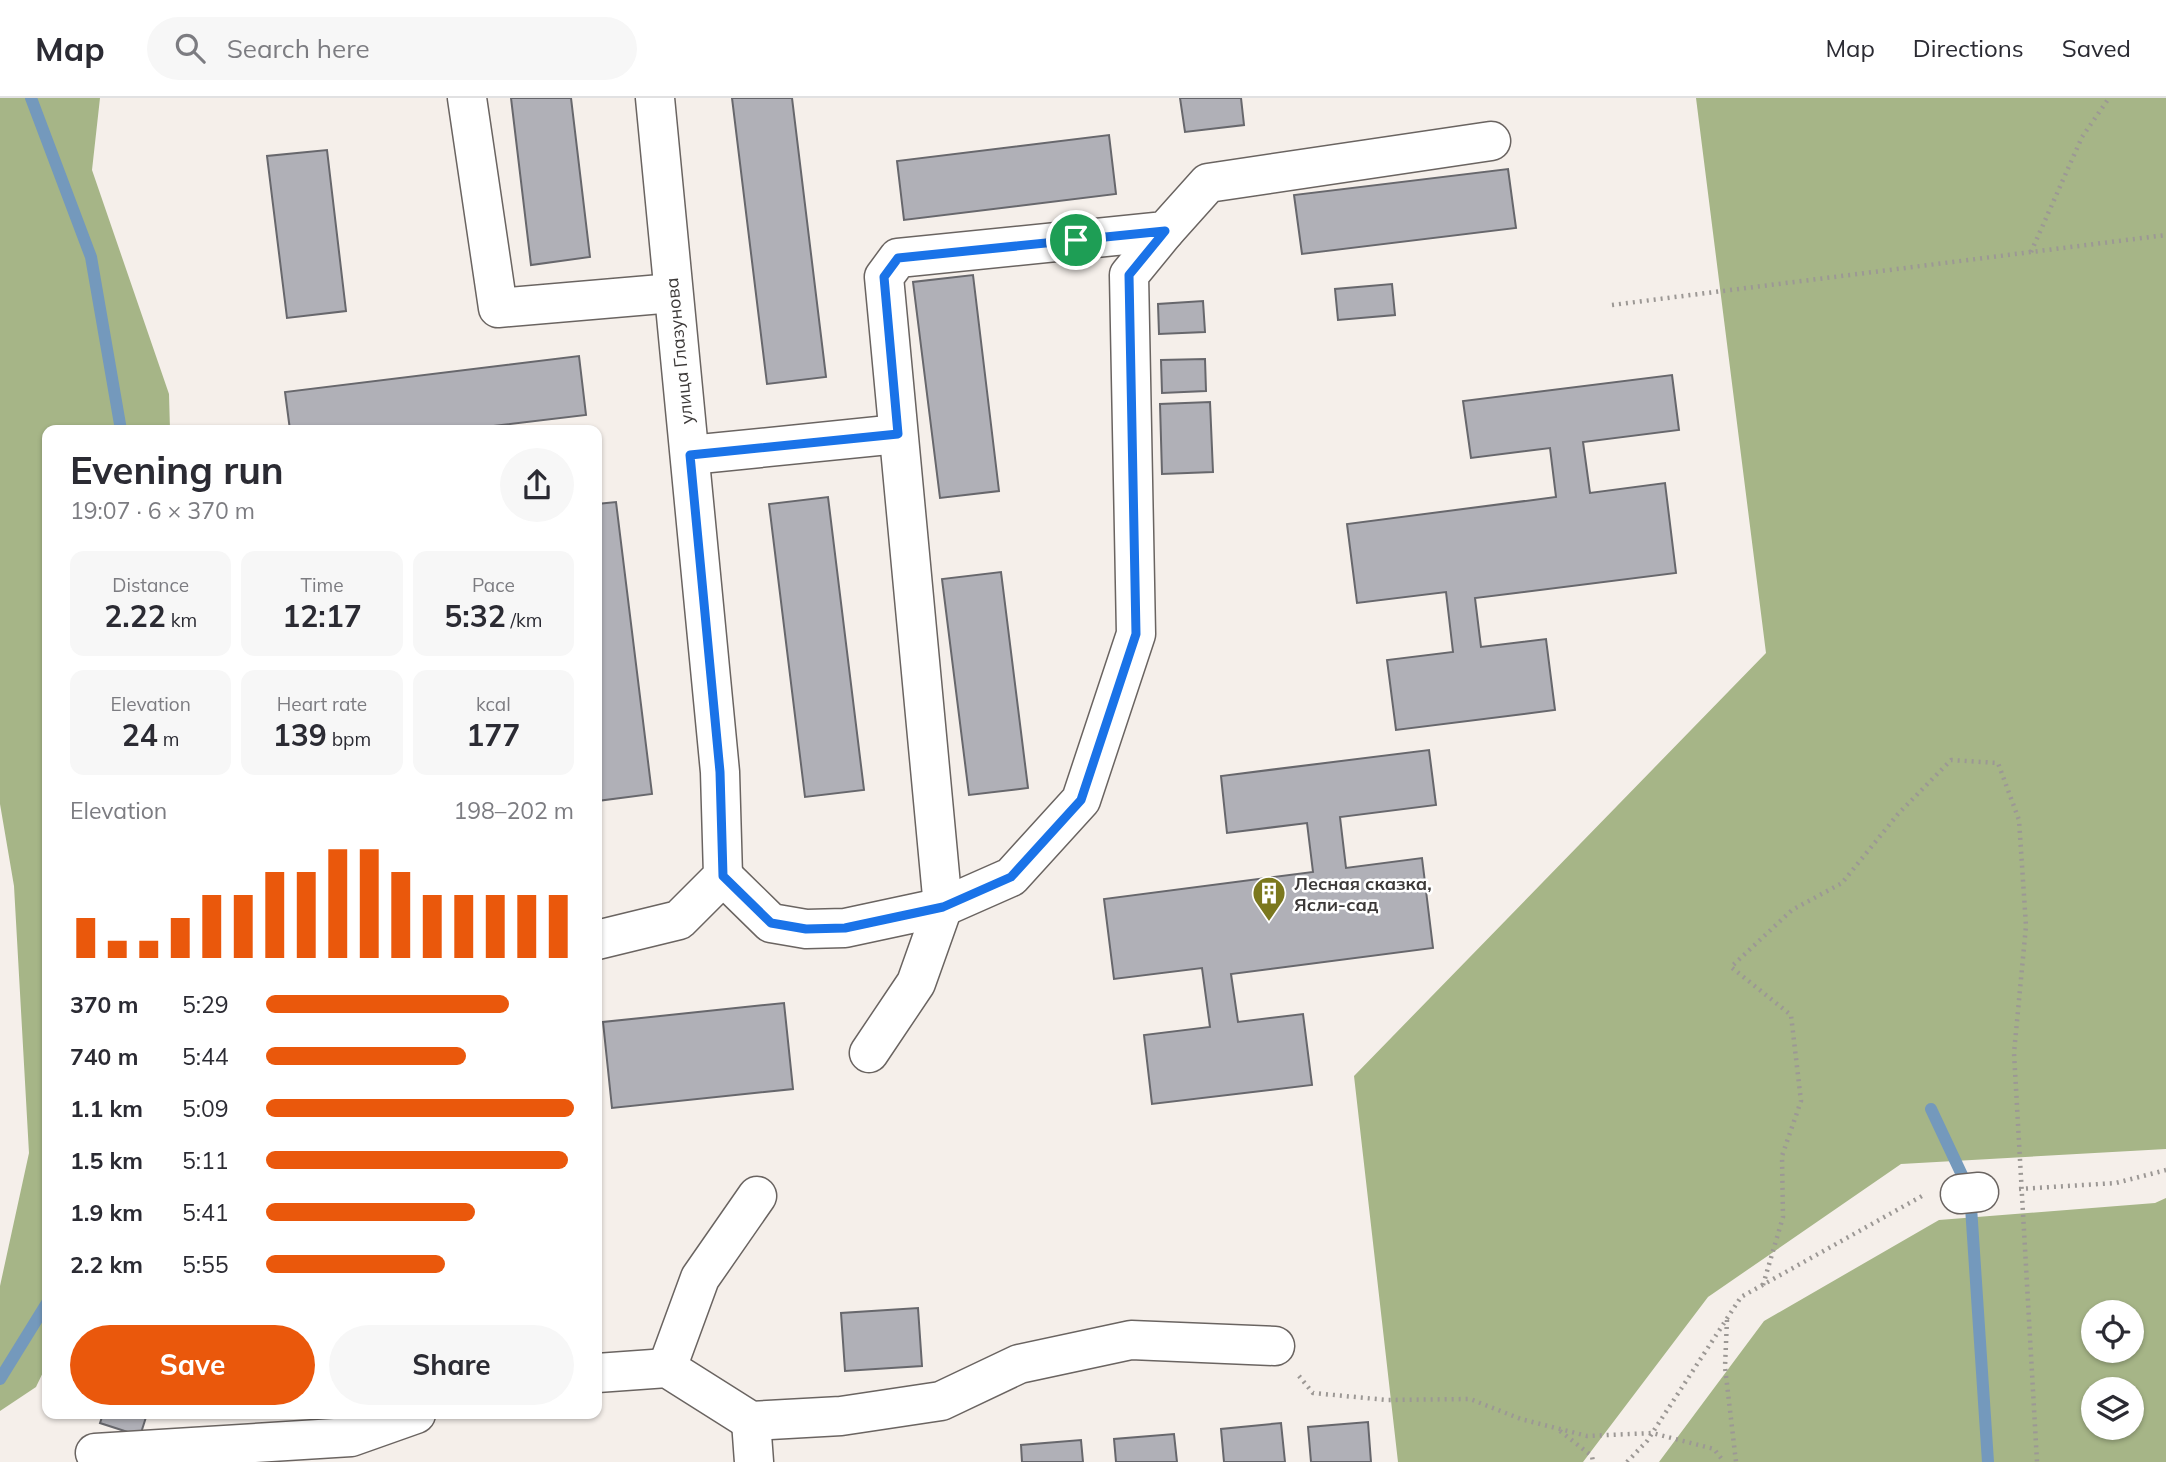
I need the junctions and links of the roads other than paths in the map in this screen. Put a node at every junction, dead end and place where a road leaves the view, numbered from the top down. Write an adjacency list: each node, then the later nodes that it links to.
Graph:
1 (467, 98): 5 (street)
2 (654, 98): 5 (street, улица Глазунова)
3 (1491, 141): 4 (street)
4 (1165, 231): 6 (street); 9 (street)
5 (673, 293): 7 (street, улица Глазунова)
6 (898, 434): 7 (street); 9 (street)
7 (690, 455): 8 (street, улица Глазунова)
8 (723, 876): 9 (street); 10 (street)
9 (943, 907): 11 (street)
10 (602, 939)
11 (869, 1052)
12 (757, 1196): 14 (street)
13 (1275, 1346): 17 (street)
14 (667, 1368): 15 (street); 17 (street)
15 (602, 1373)
16 (404, 1419): 18 (street)
17 (751, 1421): 20 (street)
18 (359, 1438): 19 (street)
19 (95, 1453)
20 (754, 1462)

